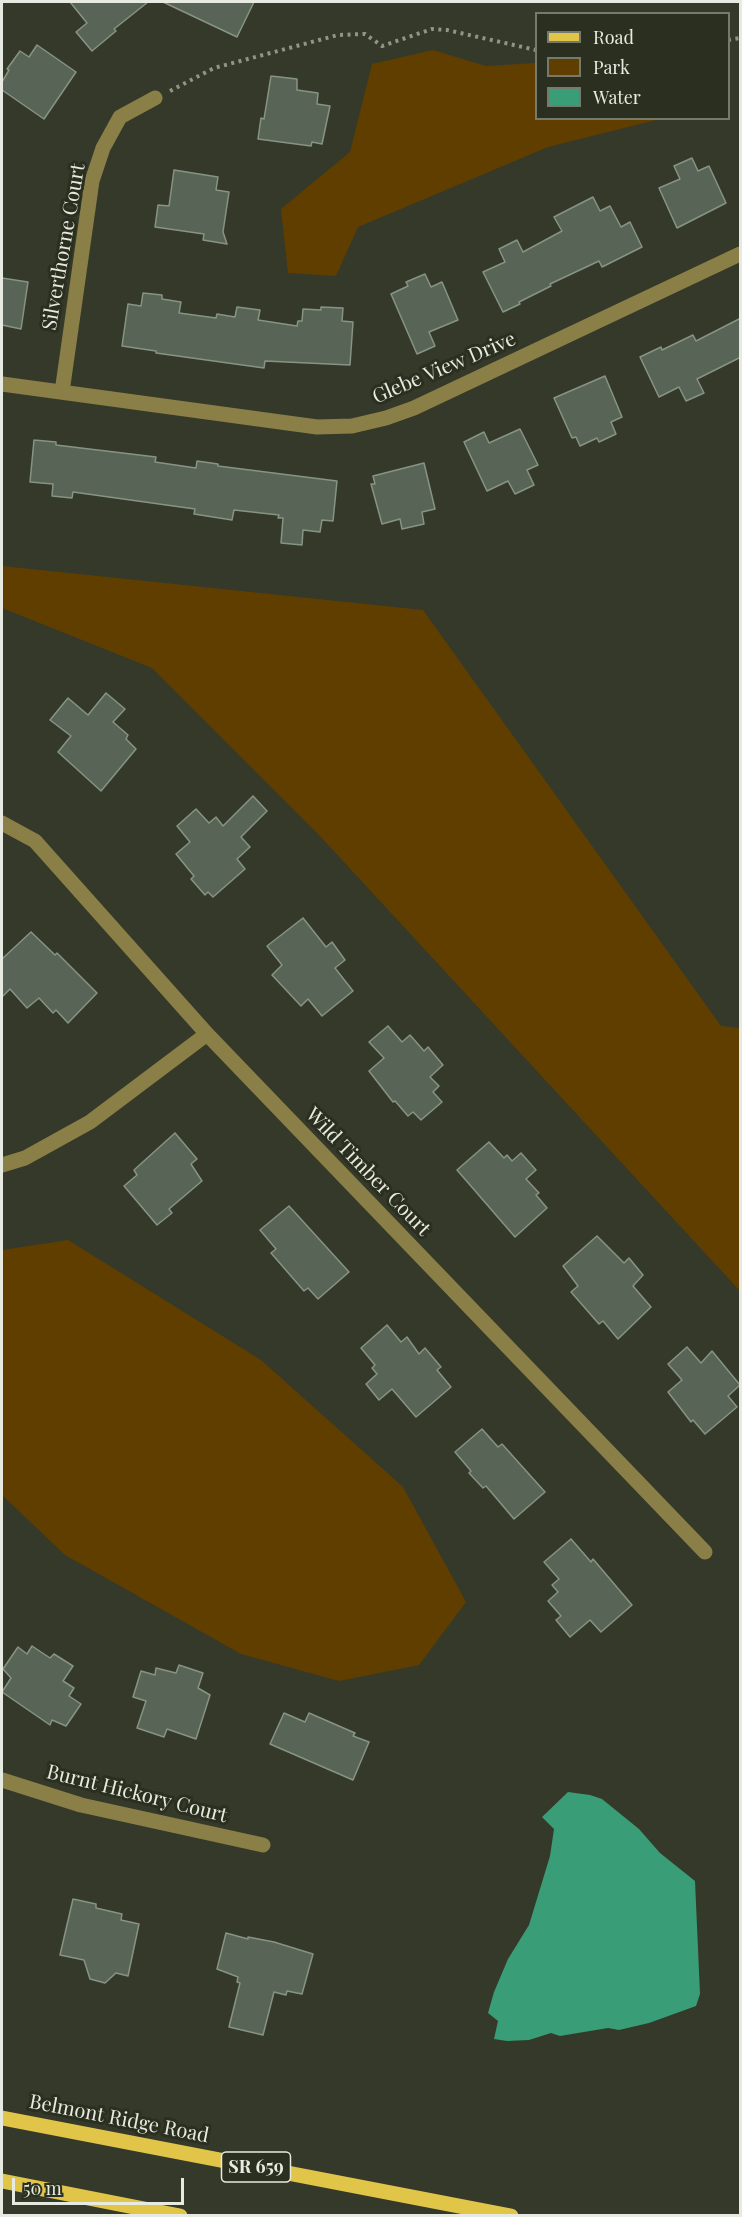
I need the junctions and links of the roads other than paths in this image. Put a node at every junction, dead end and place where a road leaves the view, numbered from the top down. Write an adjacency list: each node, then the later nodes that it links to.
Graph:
1 (155, 98): 4 (street, Silverthorne Court)
2 (741, 254): 4 (street, Glebe View Drive)
3 (2, 384): 4 (street, Glebe View Drive)
4 (62, 392)
5 (2, 823): 6 (street, Wild Timber Court)
6 (207, 1034): 7 (street); 8 (street, Wild Timber Court)
7 (2, 1165)
8 (705, 1552)
9 (2, 1780): 10 (street, Burnt Hickory Court)
10 (263, 1845)
11 (2, 2118): 14 (main road, Belmont Ridge Road / SR 659)
12 (2, 2181): 13 (main road)
13 (180, 2216)
14 (511, 2216)

